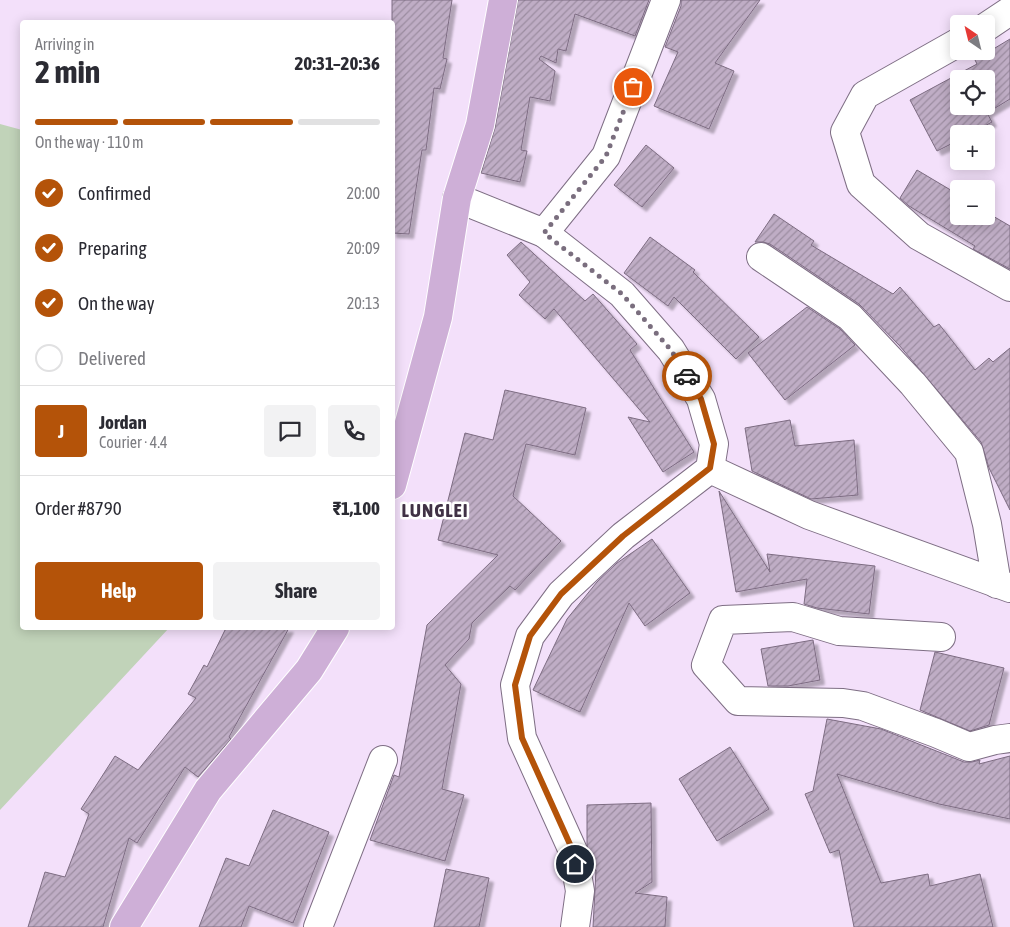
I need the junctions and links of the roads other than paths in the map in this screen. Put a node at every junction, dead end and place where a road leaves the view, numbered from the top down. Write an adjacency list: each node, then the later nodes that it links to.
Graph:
1 (503, 0): 6 (main road)
2 (666, 0): 7 (street)
3 (1010, 11): 4 (street)
4 (995, 21)
5 (950, 47): 9 (street)
6 (457, 198): 7 (street); 11 (main road)
7 (544, 233): 10 (street)
8 (761, 257): 12 (street)
9 (1010, 287)
10 (710, 468): 12 (street); 19 (street)
11 (395, 474)
12 (1003, 586)
13 (334, 630): 17 (main road)
14 (941, 637): 15 (street)
15 (1010, 738)
16 (383, 760): 18 (street)
17 (124, 927)
18 (318, 927)
19 (575, 927)

